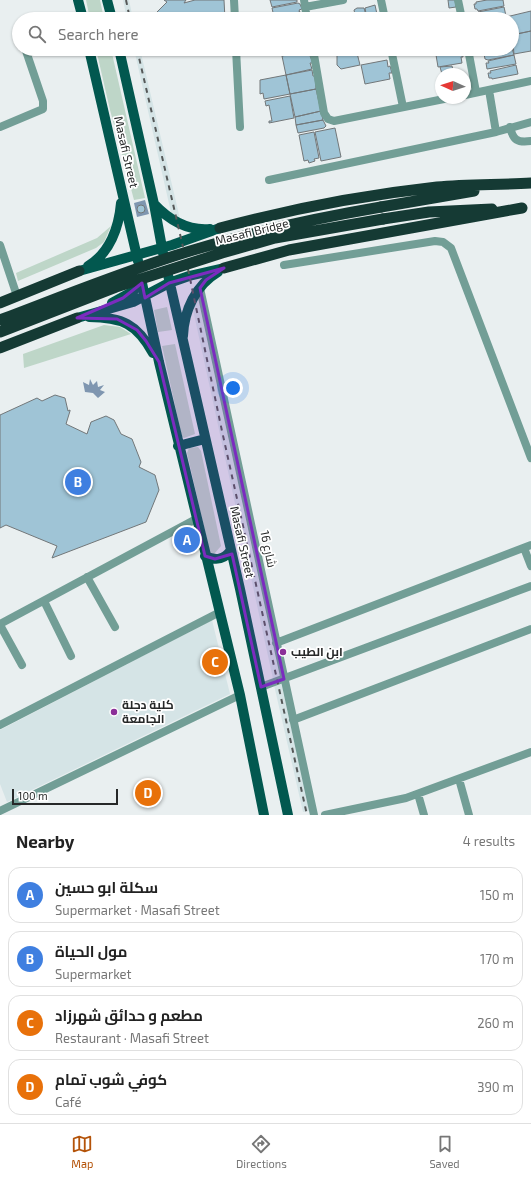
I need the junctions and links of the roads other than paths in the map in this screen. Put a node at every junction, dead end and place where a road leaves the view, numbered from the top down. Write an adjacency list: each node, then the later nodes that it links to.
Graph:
1 (78, 0): 8 (main road)
2 (107, 0): 9 (main road)
3 (234, 0): 10 (street)
4 (344, 0): 7 (street)
5 (381, 0): 11 (street)
6 (458, 0): 12 (street)
7 (304, 3)
8 (81, 12)
9 (110, 12)
10 (235, 12)
11 (384, 12)
12 (461, 12)
13 (28, 56): 27 (street)
14 (91, 56): 35 (main road, Masafi Street)
15 (121, 56): 36 (main road, Masafi Street)
16 (236, 56): 28 (street)
17 (313, 56): 25 (street)
18 (392, 56): 25 (street)
19 (469, 56): 22 (street)
20 (531, 81): 21 (street)
21 (489, 90): 22 (street); 30 (street)
22 (476, 92): 23 (street)
23 (471, 93)
24 (435, 101): 25 (street)
25 (403, 107)
26 (531, 122): 29 (street)
27 (0, 126)
28 (240, 127)
29 (510, 127): 30 (street); 31 (street)
30 (496, 132): 32 (street)
31 (531, 141)
32 (269, 180)
33 (531, 183): 34 (highway)
34 (518, 184): 38 (highway); 57 (highway, Masafi Bridge, bridge)
35 (119, 185): 42 (main road, Masafi Street); 47 (main road)
36 (154, 204): 38 (main road); 41 (main road, Masafi Street)
37 (526, 208): 46 (highway); 58 (highway, Masafi Bridge, bridge)
38 (215, 229): 39 (main road); 41 (main road)
39 (201, 241)
40 (0, 245): 52 (street)
41 (161, 251): 42 (main road)
42 (137, 258): 45 (main road)
43 (204, 264): 46 (main road)
44 (284, 265): 64 (street)
45 (93, 267): 47 (main road); 48 (main road)
46 (220, 269): 49 (main road); 50 (main road)
47 (79, 271): 52 (highway)
48 (108, 272)
49 (168, 279): 53 (main road); 59 (main road, Masafi Street)
50 (200, 288): 59 (main road); 79 (street, شارع 16)
51 (115, 293): 55 (main road)
52 (17, 296): 54 (highway)
53 (145, 297): 55 (main road); 55 (main road); 61 (main road)
54 (0, 303)
55 (97, 310): 56 (main road)
56 (77, 318): 60 (highway); 61 (main road)
57 (0, 320)
58 (0, 332)
59 (183, 344): 62 (main road, Masafi Street)
60 (0, 348)
61 (158, 362): 63 (main road)
62 (205, 439): 63 (main road); 67 (main road, Masafi Street)
63 (178, 446): 65 (main road)
64 (531, 458)
65 (196, 519): 68 (main road); 72 (street)
66 (527, 547): 69 (street); 79 (street)
67 (231, 550): 68 (main road); 70 (main road, Masafi Street)
68 (205, 556): 71 (main road)
69 (531, 566)
70 (235, 568): 71 (main road); 83 (main road, Masafi Street)
71 (209, 572): 75 (main road)
72 (87, 577): 74 (street); 77 (street)
73 (531, 586): 82 (street)
74 (44, 601): 76 (street); 80 (street)
75 (218, 613): 84 (main road); 86 (street)
76 (0, 625): 81 (street)
77 (115, 627)
78 (531, 629): 85 (street)
79 (276, 643): 82 (street, شارع 16)
80 (71, 656)
81 (22, 666)
82 (284, 679): 83 (street); 85 (street, شارع 16)
83 (261, 687): 92 (main road, Masafi Street)
84 (240, 695): 90 (street); 91 (main road)
85 (293, 720): 93 (street, شارع 16)
86 (0, 725)
87 (531, 752): 88 (street)
88 (459, 778): 89 (street); 96 (street)
89 (418, 794): 94 (street); 95 (street)
90 (0, 811)
91 (264, 815)
92 (288, 815)
93 (314, 815)
94 (325, 815)
95 (424, 815)
96 (469, 815)

